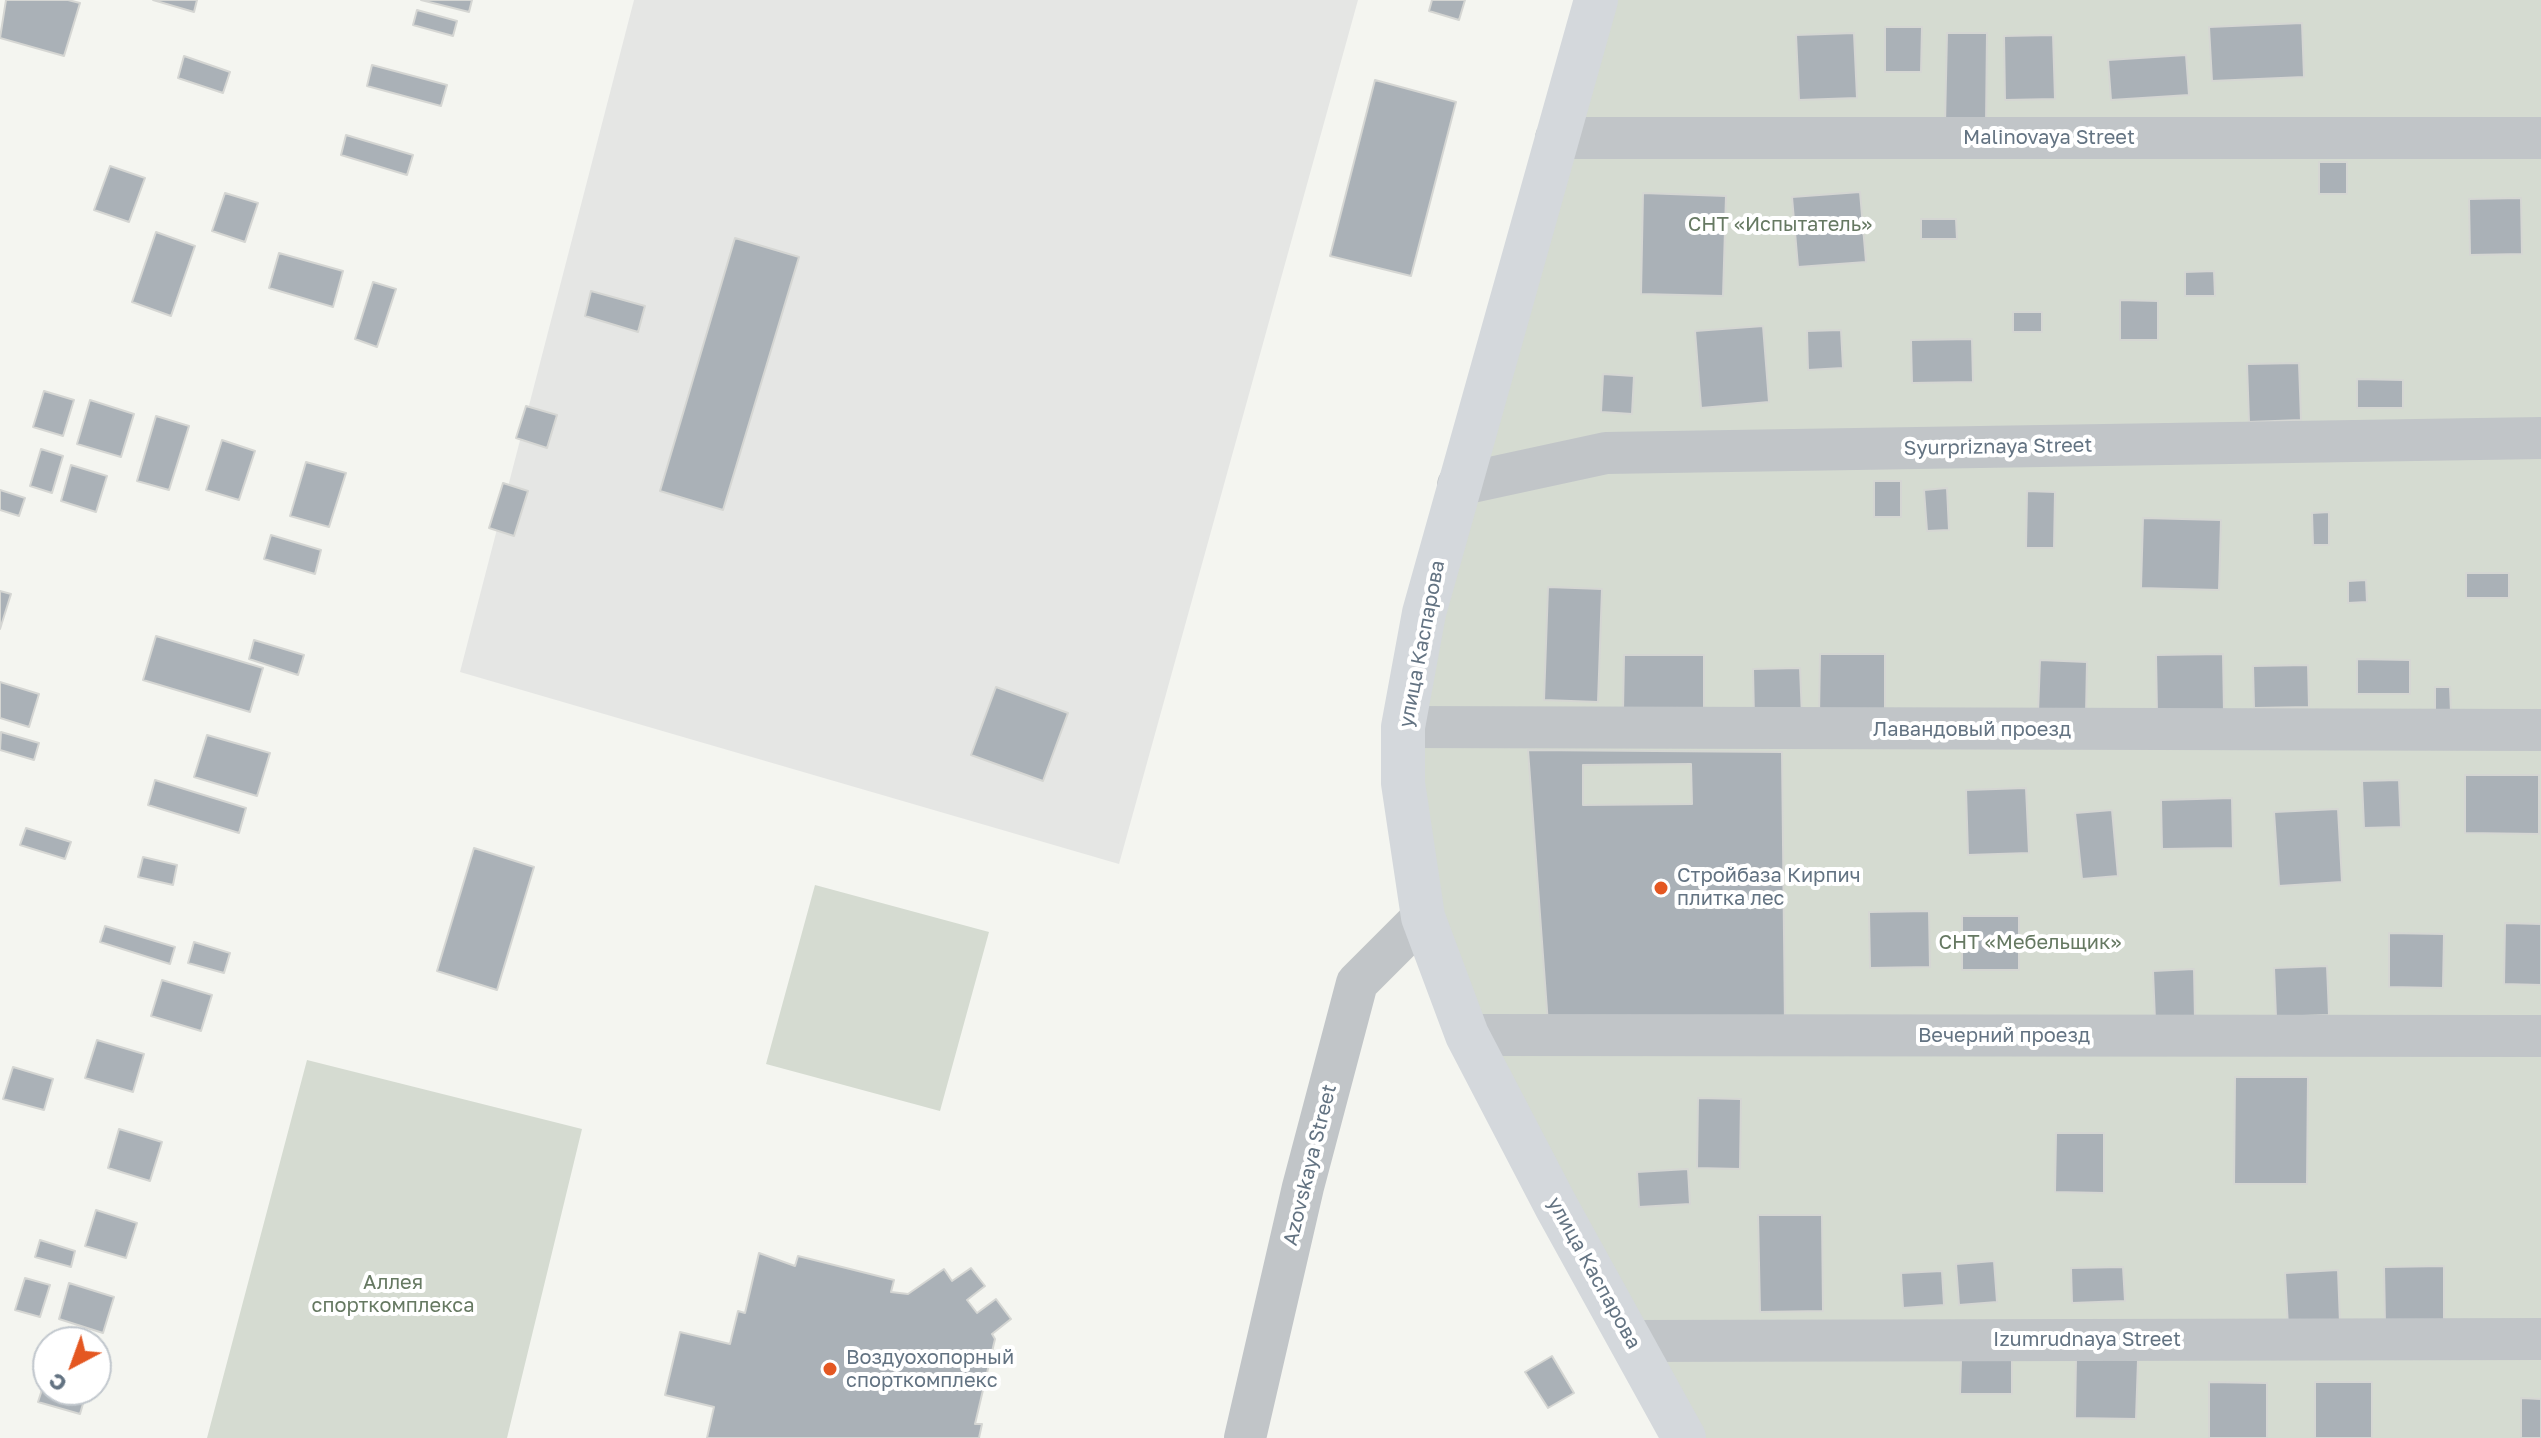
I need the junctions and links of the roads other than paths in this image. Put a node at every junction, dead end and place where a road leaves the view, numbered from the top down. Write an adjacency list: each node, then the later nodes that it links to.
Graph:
1 (1596, 0): 2 (main road, улица Каспарова)
2 (1556, 138): 3 (street, Malinovaya Street); 5 (main road, улица Каспарова)
3 (2541, 138)
4 (2541, 438): 5 (street, Syurpriznaya Street)
5 (1458, 485): 6 (main road, улица Каспарова)
6 (1403, 727): 7 (street, Лавандовый проезд); 8 (main road, улица Каспарова)
7 (2541, 730)
8 (1423, 917): 9 (main road, улица Каспарова); 13 (street, Azovskaya Street)
9 (1467, 1035): 10 (street, Вечерний проезд); 12 (main road, улица Каспарова)
10 (2541, 1036)
11 (2541, 1339): 12 (street, Izumrudnaya Street)
12 (1632, 1341): 14 (main road, улица Каспарова)
13 (1245, 1438)
14 (1684, 1438)

